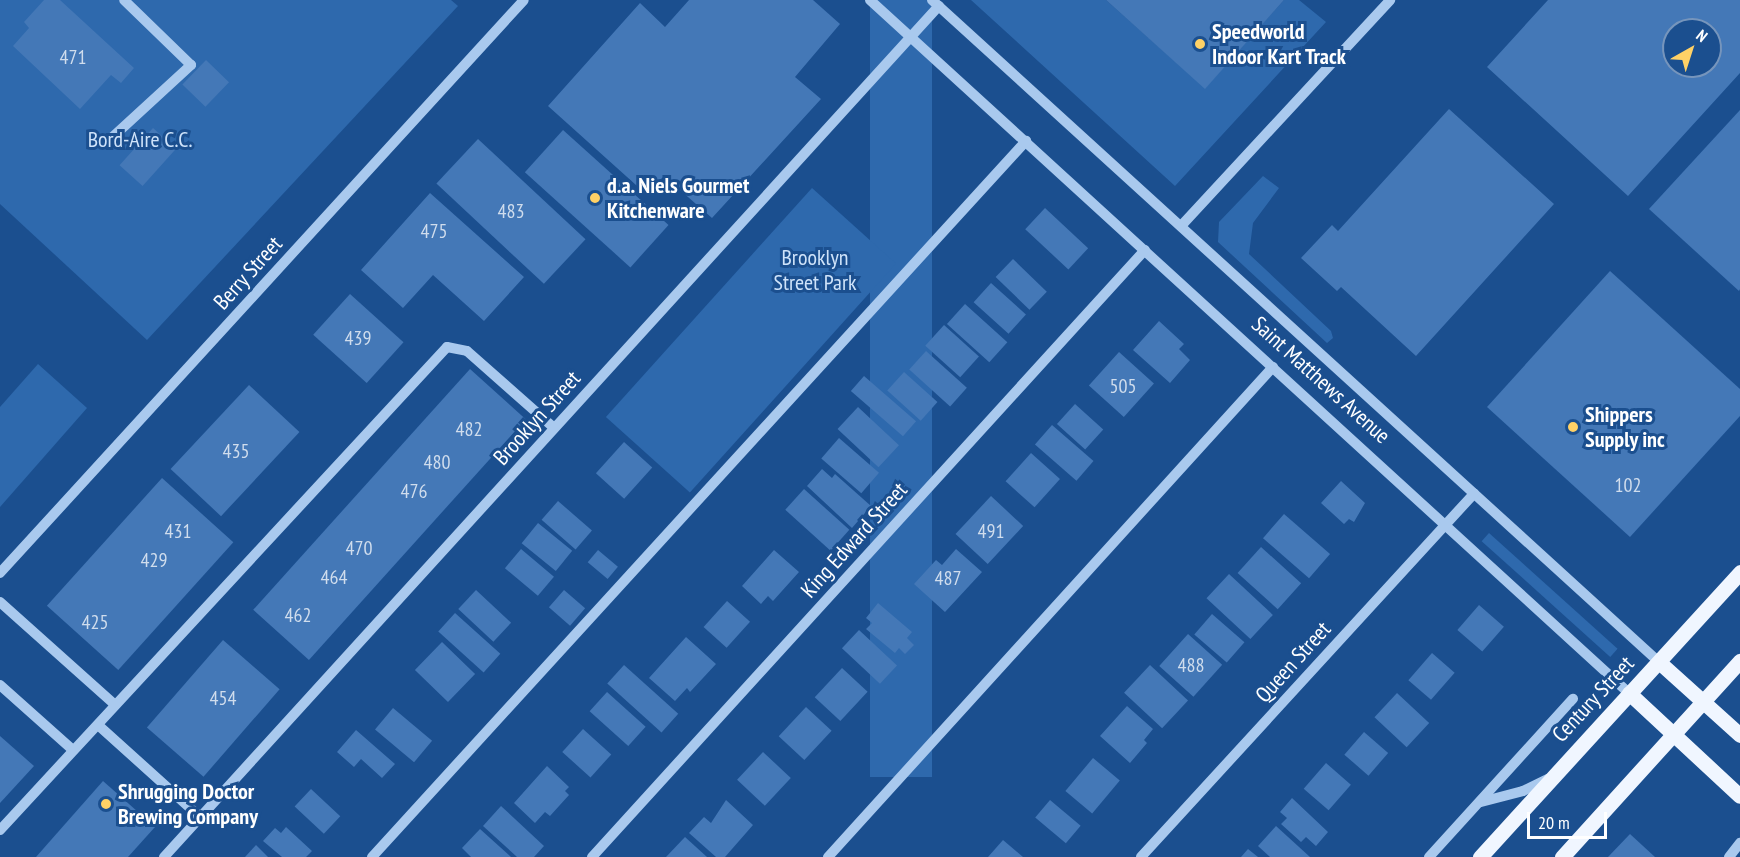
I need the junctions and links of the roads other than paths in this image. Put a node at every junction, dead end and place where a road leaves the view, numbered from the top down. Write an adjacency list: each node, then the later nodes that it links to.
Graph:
1 (124, 0): 8 (street)
2 (524, 0): 16 (street, Berry Street)
3 (870, 0): 6 (street, Saint Matthews Avenue)
4 (1390, 0): 9 (street)
5 (936, 3): 6 (street, Brooklyn Street); 9 (street, Saint Matthews Avenue)
6 (911, 37): 7 (street, Saint Matthews Avenue); 12 (street, Brooklyn Street)
7 (1026, 141): 10 (street, Saint Matthews Avenue); 36 (street)
8 (105, 144)
9 (1181, 226): 13 (street, Saint Matthews Avenue)
10 (1145, 250): 11 (street, Saint Matthews Avenue); 37 (street, King Edward Street)
11 (1273, 367): 14 (street, Saint Matthews Avenue); 38 (street)
12 (554, 428): 24 (street); 32 (street, Brooklyn Street)
13 (1474, 493): 14 (street, Queen Street); 19 (street, Saint Matthews Avenue)
14 (1445, 524): 21 (street, Saint Matthews Avenue); 39 (street, Queen Street)
15 (1740, 572): 19 (main road, Century Street)
16 (0, 573)
17 (0, 602): 24 (street)
18 (1740, 661): 23 (main road)
19 (1659, 662): 21 (main road, Century Street); 23 (main road, Saint Matthews Avenue)
20 (0, 684): 28 (street)
21 (1629, 693): 26 (main road, Saint Matthews Avenue); 29 (main road, Century Street)
22 (1573, 699): 31 (street)
23 (1703, 702): 26 (main road); 27 (main road, Saint Matthews Avenue)
24 (115, 705): 25 (street)
25 (98, 725): 28 (street); 32 (street)
26 (1673, 735): 30 (main road, Saint Matthews Avenue); 42 (main road)
27 (1740, 735)
28 (73, 750): 33 (street)
29 (1553, 776): 31 (street); 41 (main road, Century Street)
30 (1740, 796)
31 (1478, 803): 40 (street)
32 (200, 817): 35 (street, Brooklyn Street)
33 (0, 830)
34 (1740, 843): 43 (street)
35 (164, 857)
36 (372, 857)
37 (592, 857)
38 (828, 857)
39 (1141, 857)
40 (1429, 857)
41 (1480, 857)
42 (1562, 857)
43 (1729, 857)

